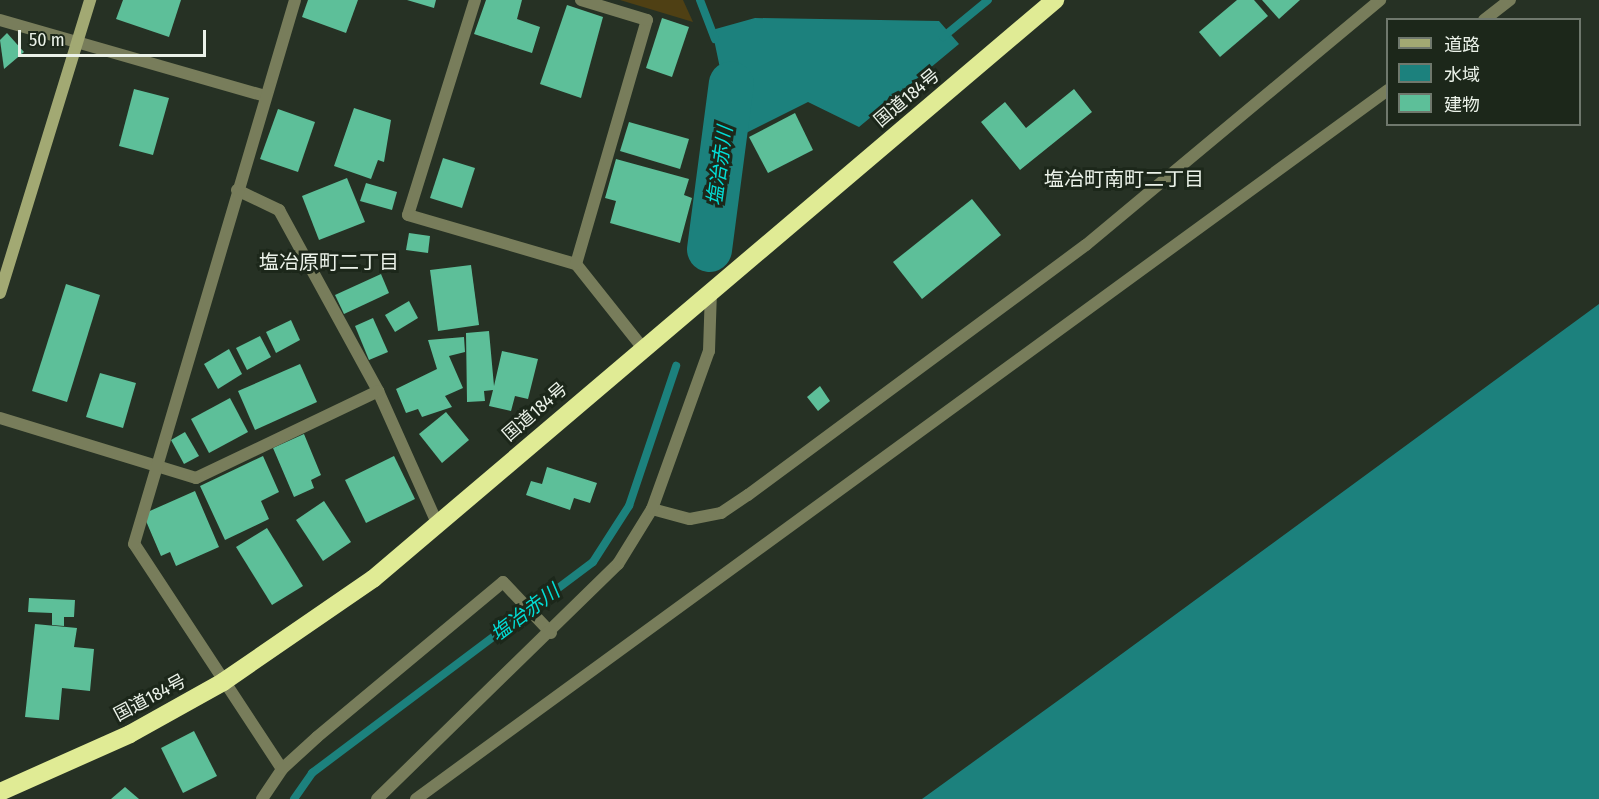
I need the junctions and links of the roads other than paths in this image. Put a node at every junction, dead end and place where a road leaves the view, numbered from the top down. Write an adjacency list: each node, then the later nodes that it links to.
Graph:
1 (90, 0): 10 (main road)
2 (295, 0): 12 (street)
3 (475, 0): 14 (street)
4 (581, 0): 14 (street)
5 (1055, 0): 15 (highway, 国道184号)
6 (1380, 0): 21 (street)
7 (1510, 0): 8 (street)
8 (1487, 18)
9 (0, 20): 10 (street)
10 (78, 40): 12 (street); 16 (main road)
11 (1386, 91): 29 (street)
12 (265, 96): 13 (street)
13 (237, 190): 18 (street); 20 (street)
14 (576, 264): 17 (street)
15 (711, 291): 17 (highway, 国道184号); 21 (street)
16 (0, 293)
17 (642, 347): 22 (highway, 国道184号)
18 (378, 391): 20 (street); 22 (street)
19 (0, 418): 20 (street)
20 (154, 465): 24 (street)
21 (652, 509): 23 (street)
22 (438, 525): 24 (highway, 国道184号)
23 (551, 633): 25 (street); 28 (street)
24 (223, 682): 25 (street); 26 (highway, 国道184号)
25 (282, 769): 27 (street)
26 (0, 792)
27 (262, 799)
28 (377, 799)
29 (416, 799)

